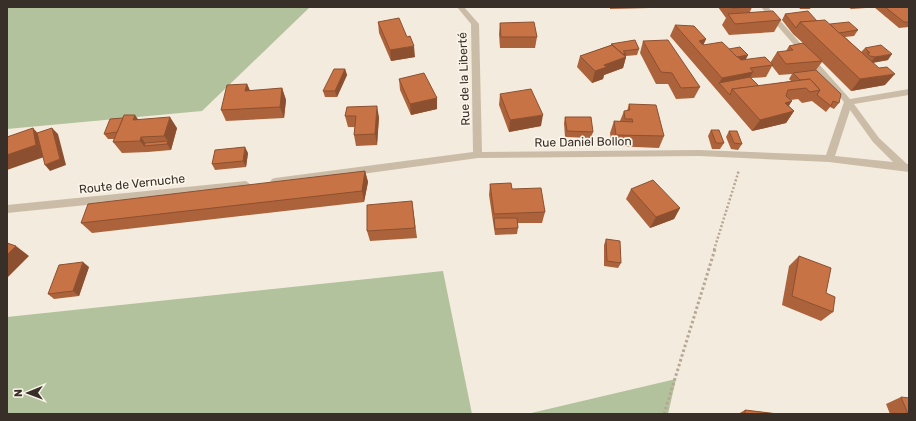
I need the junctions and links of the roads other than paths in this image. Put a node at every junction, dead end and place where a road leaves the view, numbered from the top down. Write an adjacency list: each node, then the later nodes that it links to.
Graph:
1 (460, 7): 5 (street, Rue de la Liberté)
2 (764, 7): 4 (street)
3 (909, 92): 4 (street)
4 (848, 102): 6 (street); 7 (street)
5 (478, 155): 6 (street, Rue Daniel Bollon); 8 (street, Rue Daniel Bollon)
6 (829, 160): 7 (street, Rue Daniel Bollon)
7 (906, 167)
8 (263, 184): 9 (street, Route de Vernuche)
9 (7, 209)

